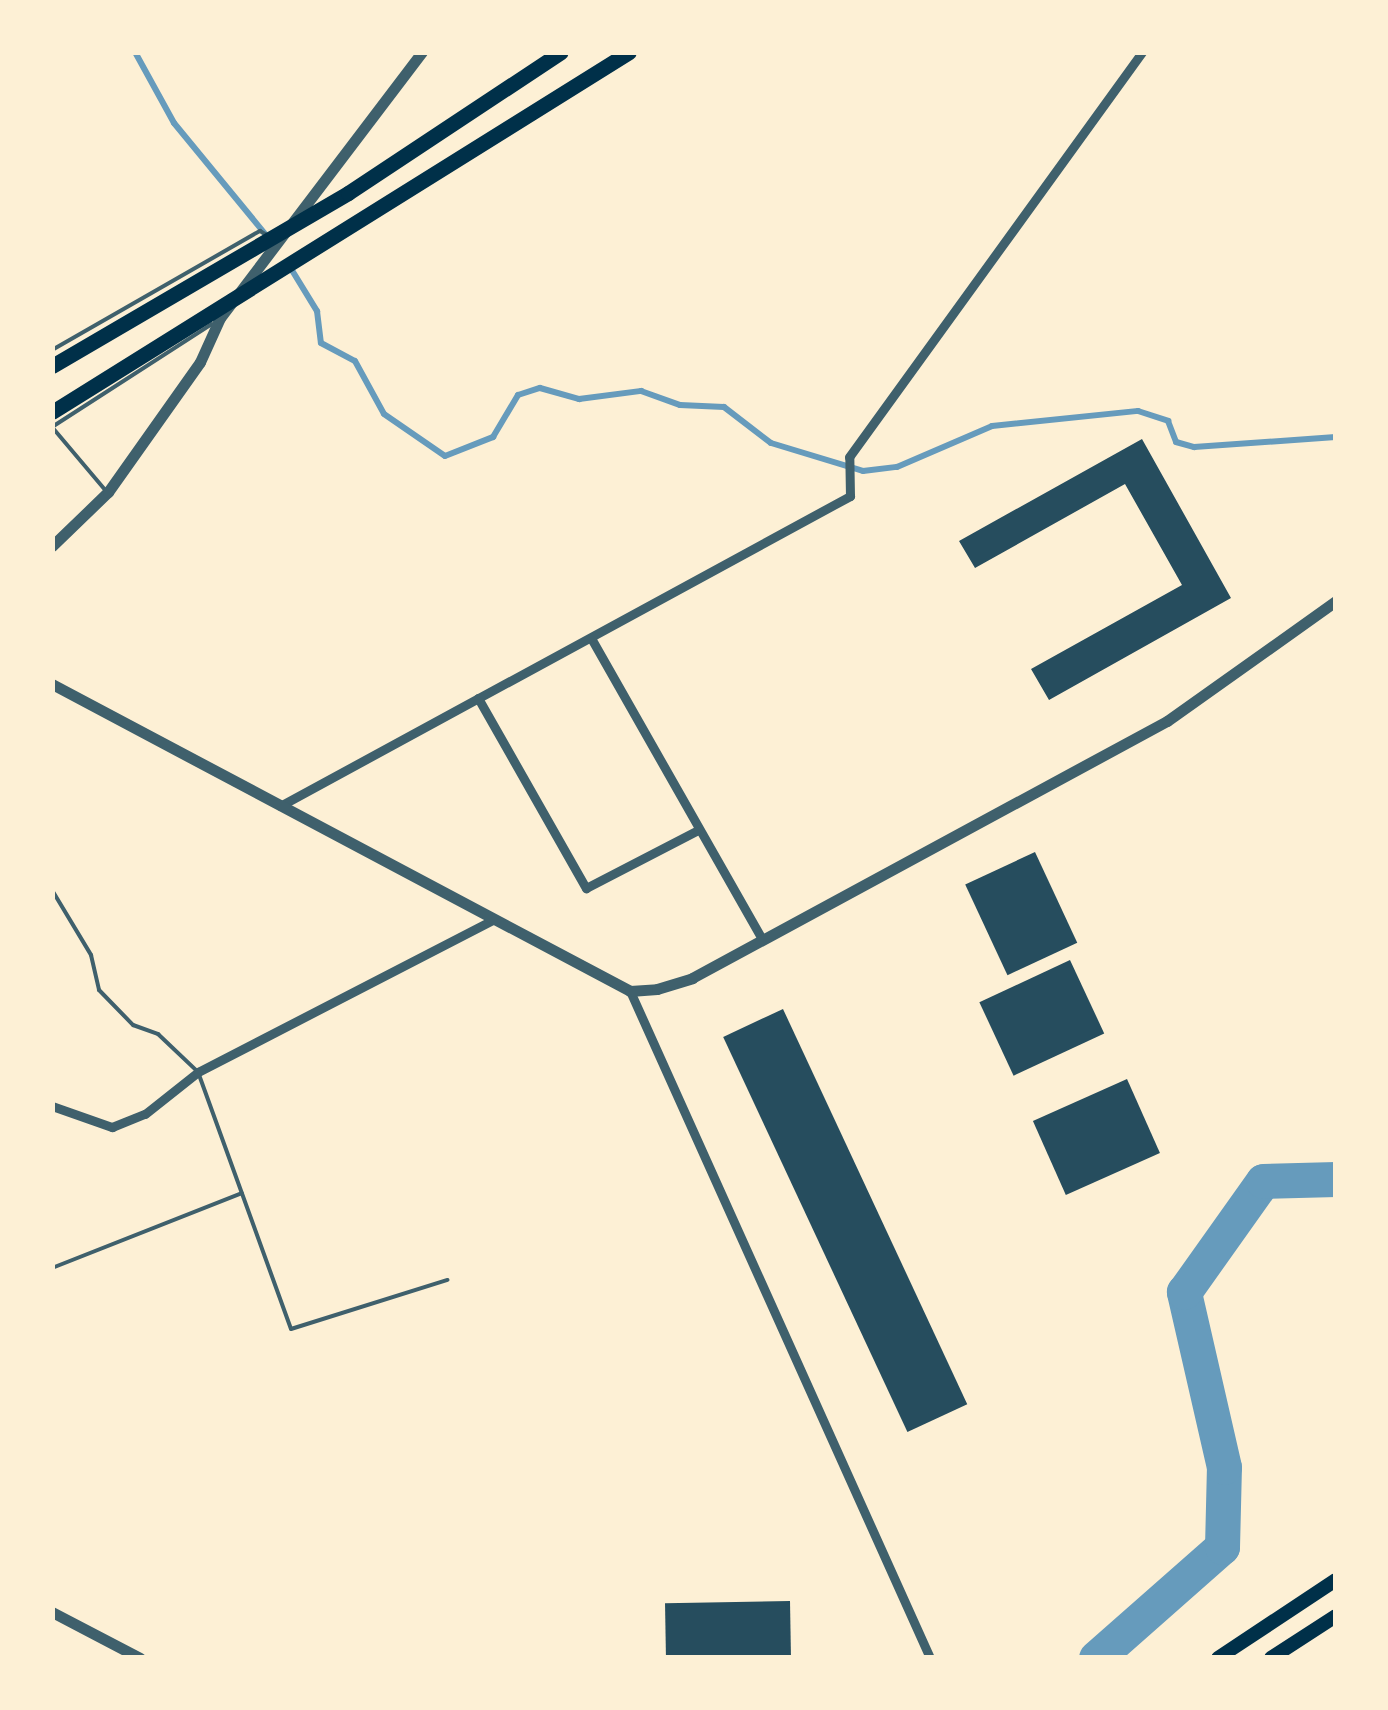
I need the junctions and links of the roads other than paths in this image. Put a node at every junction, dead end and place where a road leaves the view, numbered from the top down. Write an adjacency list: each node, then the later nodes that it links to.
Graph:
1 (422, 52): 5 (street)
2 (561, 52): 8 (highway)
3 (629, 52): 9 (highway)
4 (1142, 52): 14 (street)
5 (280, 241): 6 (street); 7 (lane)
6 (220, 318): 10 (lane); 11 (street)
7 (52, 350)
8 (52, 366)
9 (52, 412)
10 (53, 427): 11 (lane)
11 (108, 492): 12 (street)
12 (52, 546)
13 (1336, 602): 21 (street)
14 (591, 638): 16 (street); 18 (street)
15 (52, 684): 17 (street)
16 (478, 698): 17 (street); 18 (street)
17 (280, 806): 20 (street)
18 (696, 831): 21 (street)
19 (52, 890): 23 (lane)
20 (493, 920): 22 (street); 23 (street)
21 (762, 940): 22 (street)
22 (630, 991): 32 (street)
23 (198, 1072): 24 (street); 25 (lane)
24 (52, 1106)
25 (242, 1193): 26 (lane); 27 (lane)
26 (52, 1268)
27 (447, 1280)
28 (1336, 1580): 33 (main road)
29 (52, 1612): 31 (street)
30 (1336, 1616): 34 (main road)
31 (140, 1658)
32 (930, 1658)
33 (1218, 1658)
34 (1271, 1658)

